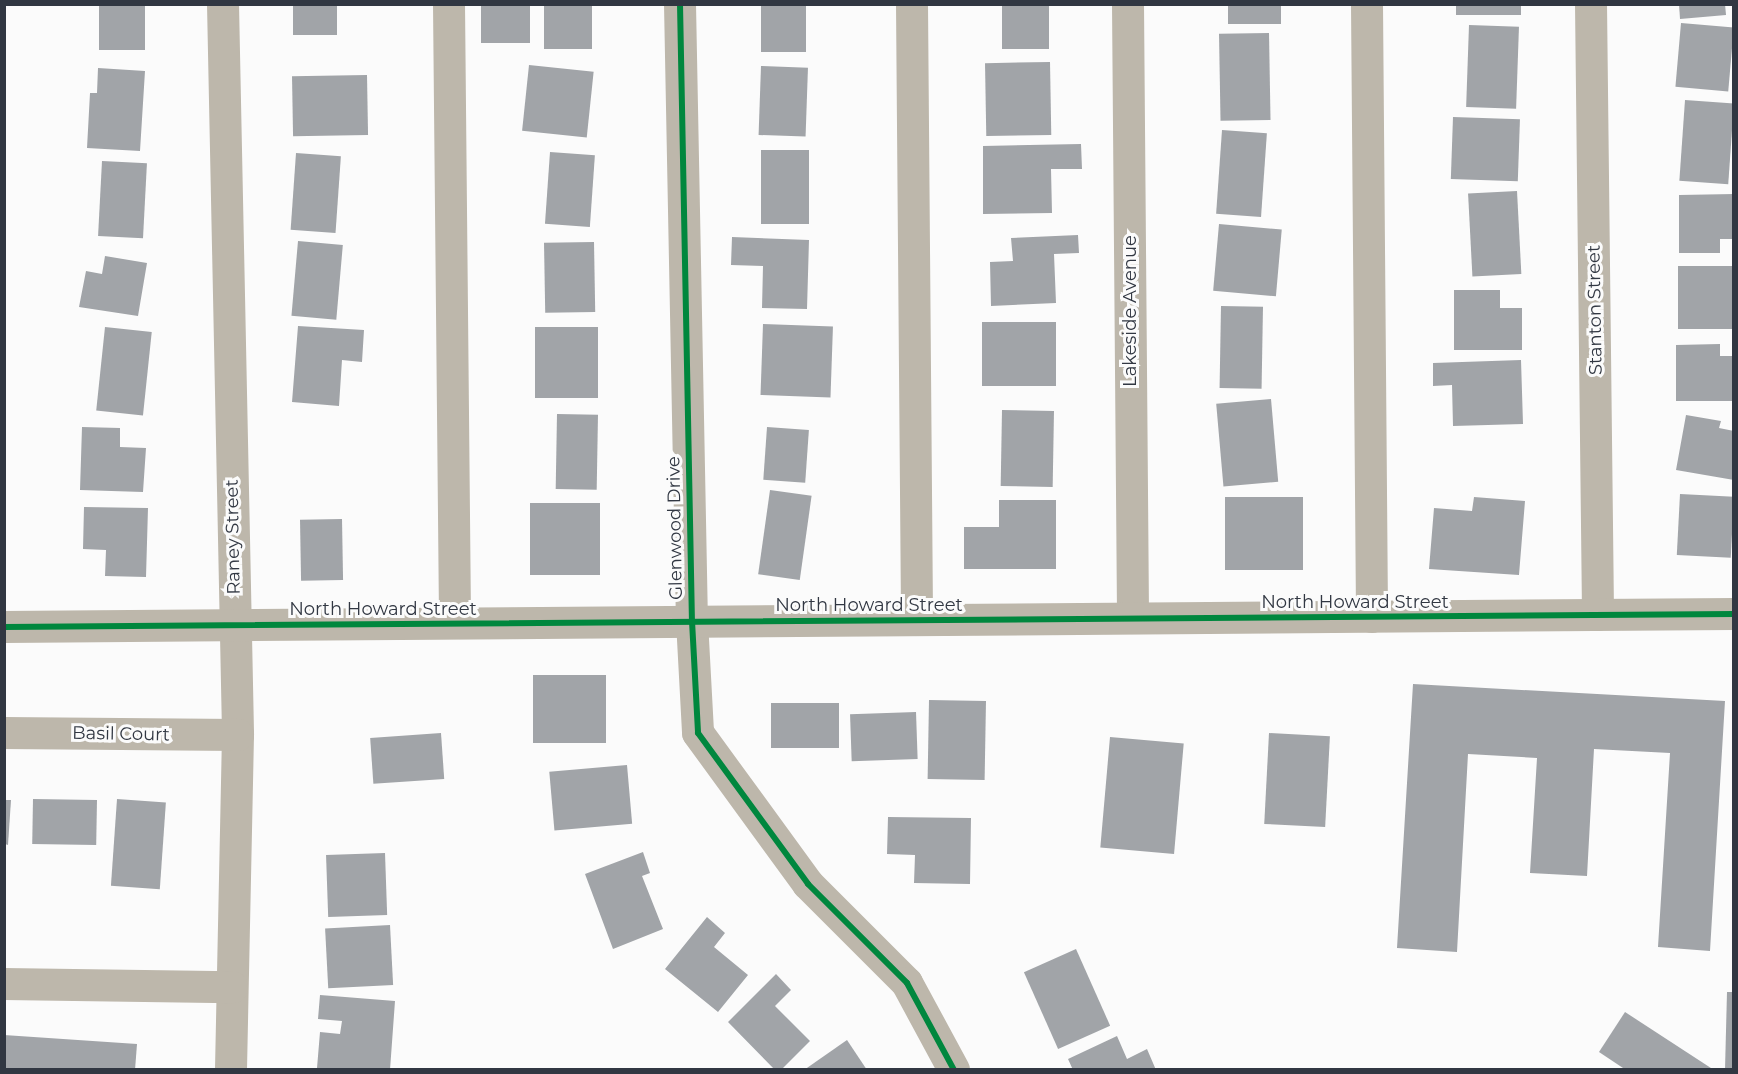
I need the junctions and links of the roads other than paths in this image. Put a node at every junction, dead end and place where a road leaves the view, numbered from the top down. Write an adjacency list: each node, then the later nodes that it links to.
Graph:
1 (223, 4): 15 (street, Raney Street)
2 (449, 4): 14 (street)
3 (680, 4): 13 (street, Glenwood Drive)
4 (912, 4): 12 (street)
5 (1128, 4): 11 (street, Lakeside Avenue)
6 (1367, 4): 10 (street)
7 (1591, 4): 9 (street, Stanton Street)
8 (1734, 614): 9 (street, North Howard Street)
9 (1598, 615): 10 (street, North Howard Street)
10 (1372, 616): 11 (street, North Howard Street)
11 (1133, 618): 12 (street, North Howard Street)
12 (917, 620): 13 (street, North Howard Street)
13 (692, 621): 14 (street, North Howard Street); 22 (street, Glenwood Drive)
14 (455, 623): 15 (street, North Howard Street)
15 (235, 625): 16 (street, North Howard Street); 18 (street, Raney Street)
16 (4, 627)
17 (4, 733): 18 (street, Basil Court)
18 (238, 735): 20 (street, Raney Street)
19 (4, 984): 20 (street)
20 (232, 987): 21 (street, Raney Street)
21 (231, 1070)
22 (954, 1070)

